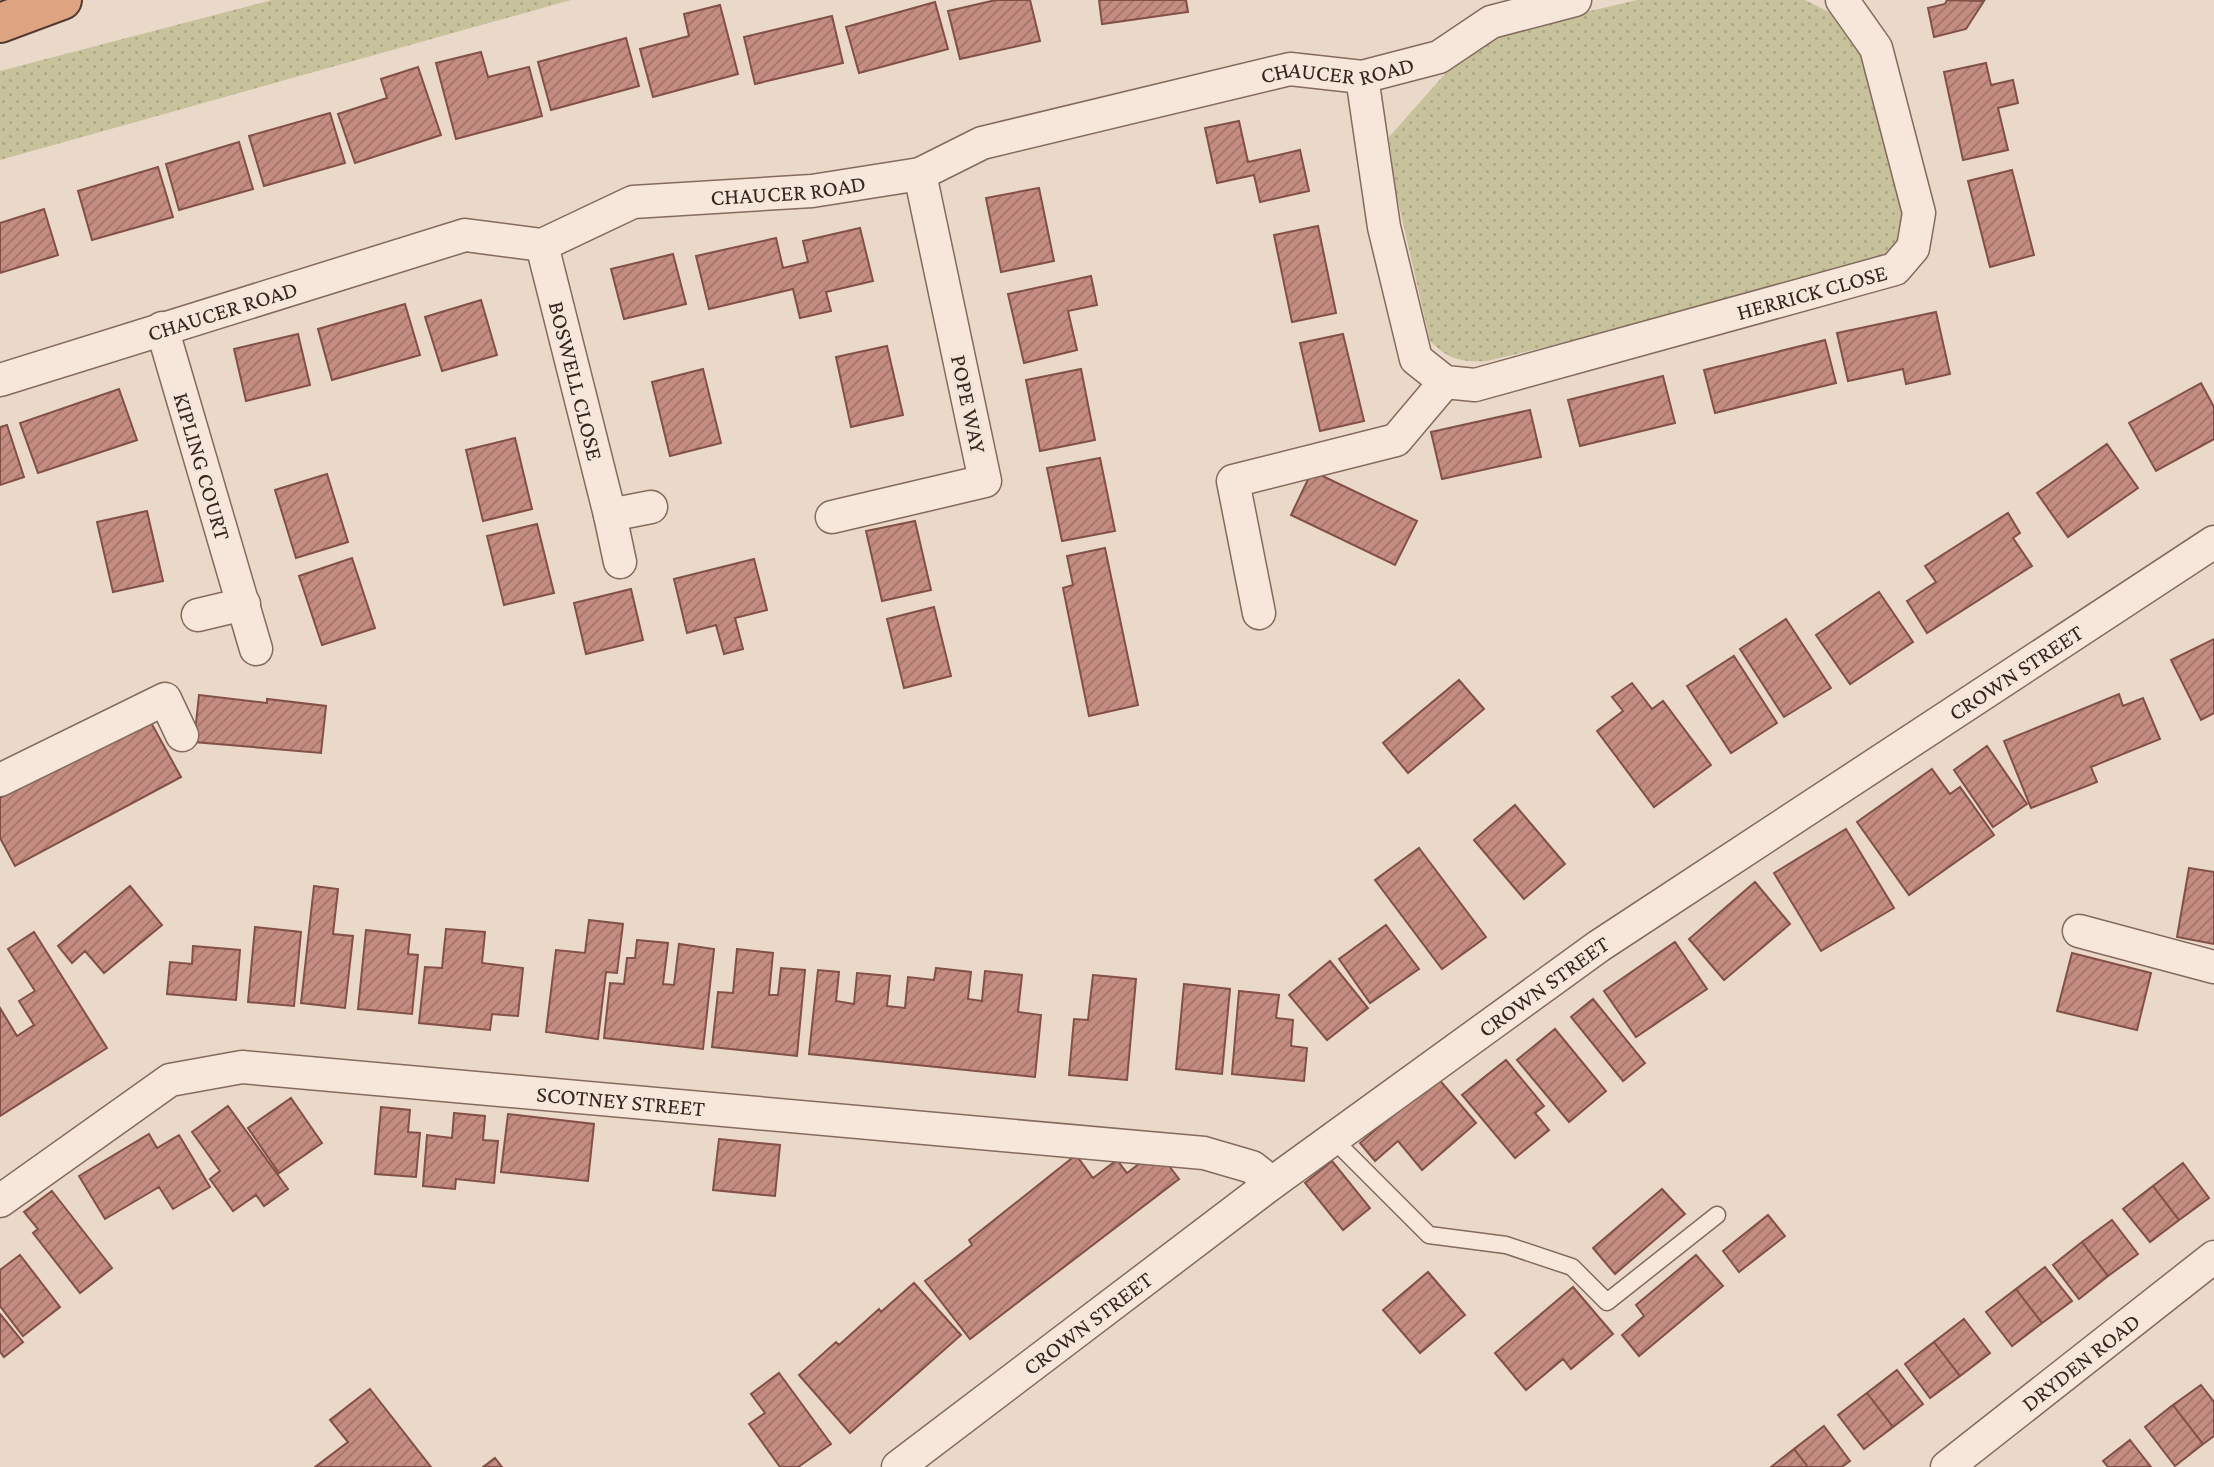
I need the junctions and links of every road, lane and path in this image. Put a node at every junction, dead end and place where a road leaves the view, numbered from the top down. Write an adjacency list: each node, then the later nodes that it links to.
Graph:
1 (40, 0): 5 (highway)
2 (62, 0): 6 (highway)
3 (1575, 0): 7 (street, CHAUCER ROAD)
4 (1842, 0): 12 (street, HERRICK CLOSE)
5 (0, 11)
6 (0, 23)
7 (1362, 77): 8 (street, CHAUCER ROAD); 12 (street)
8 (920, 174): 9 (street, CHAUCER ROAD); 15 (street, POPE WAY)
9 (542, 245): 10 (street, CHAUCER ROAD); 14 (street, BOSWELL CLOSE)
10 (162, 328): 11 (street, CHAUCER ROAD); 18 (street, KIPLING COURT)
11 (0, 380)
12 (1445, 382): 19 (street)
13 (651, 507): 14 (street)
14 (610, 516): 17 (street, BOSWELL CLOSE)
15 (832, 517)
16 (2214, 542): 26 (street, CROWN STREET)
17 (620, 562)
18 (244, 604): 20 (street); 21 (street, KIPLING COURT)
19 (1259, 613)
20 (198, 615)
21 (256, 649)
22 (181, 735): 23 (street)
23 (0, 780)
24 (2079, 931): 25 (street)
25 (2214, 967)
26 (1333, 1139): 27 (street, CROWN STREET); 29 (lane)
27 (1272, 1183): 28 (street, SCOTNEY STREET); 31 (street, CROWN STREET)
28 (0, 1200)
29 (1717, 1215)
30 (2214, 1257): 32 (street, DRYDEN ROAD)
31 (898, 1467)
32 (1947, 1467)

